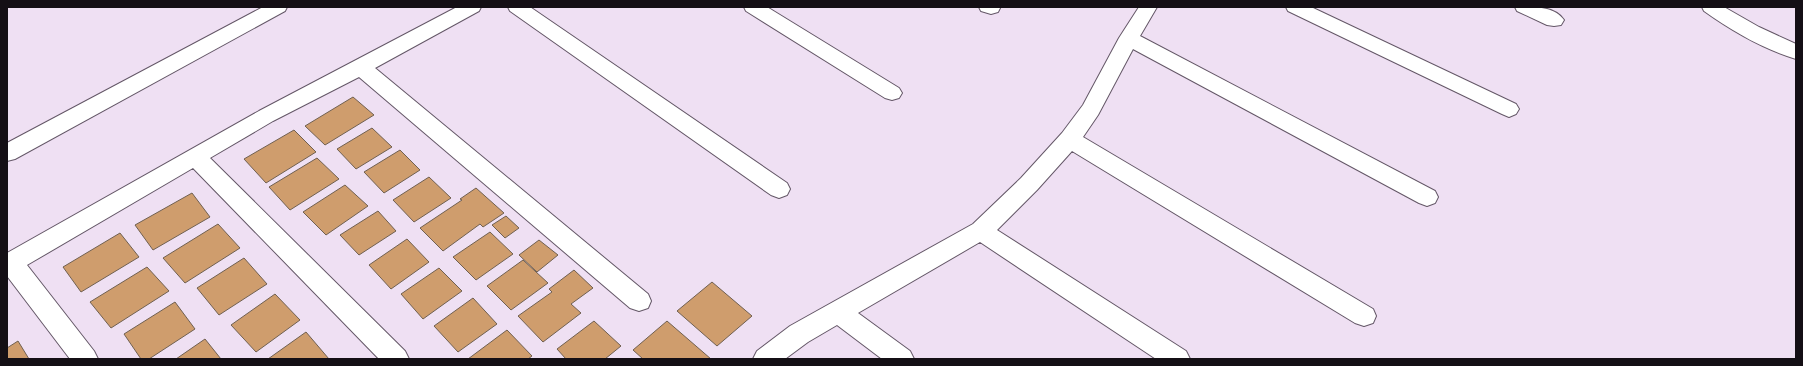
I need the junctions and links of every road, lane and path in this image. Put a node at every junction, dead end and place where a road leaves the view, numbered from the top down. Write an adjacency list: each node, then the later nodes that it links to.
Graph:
1 (278, 7): 16 (street)
2 (472, 7): 12 (street)
3 (517, 7): 18 (street)
4 (753, 7): 13 (street)
5 (1148, 7): 10 (street)
6 (1295, 7): 14 (street)
7 (1524, 7): 9 (street)
8 (1711, 7): 11 (street)
9 (1554, 20)
10 (1129, 38): 15 (street); 19 (street)
11 (1796, 52)
12 (361, 67): 17 (street); 22 (street)
13 (892, 92)
14 (1509, 109)
15 (1070, 139): 20 (street); 24 (street)
16 (7, 153)
17 (194, 156): 21 (street); 26 (street)
18 (779, 189)
19 (1427, 198)
20 (981, 231): 23 (street); 29 (street)
21 (9, 264): 25 (street)
22 (639, 301)
23 (838, 311): 27 (street); 28 (street)
24 (1364, 316)
25 (85, 359)
26 (396, 359)
27 (766, 359)
28 (901, 359)
29 (1177, 359)

